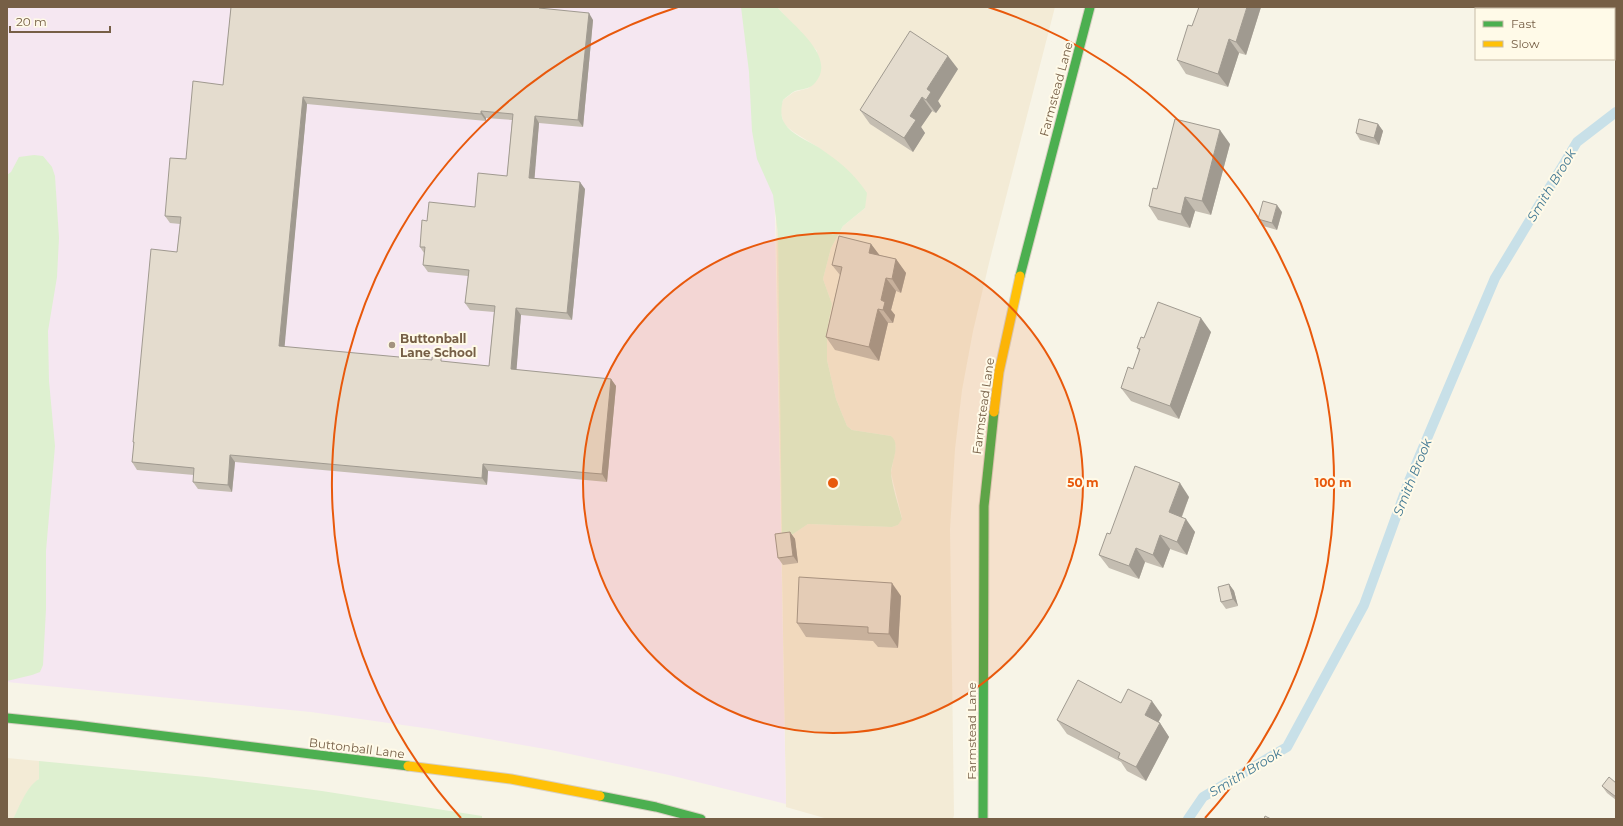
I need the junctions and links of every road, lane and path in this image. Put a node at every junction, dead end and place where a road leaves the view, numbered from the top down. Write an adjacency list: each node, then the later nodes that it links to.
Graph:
1 (1090, 7): 4 (street, Farmstead Lane)
2 (7, 718): 3 (street, Buttonball Lane)
3 (701, 819)
4 (983, 819)

